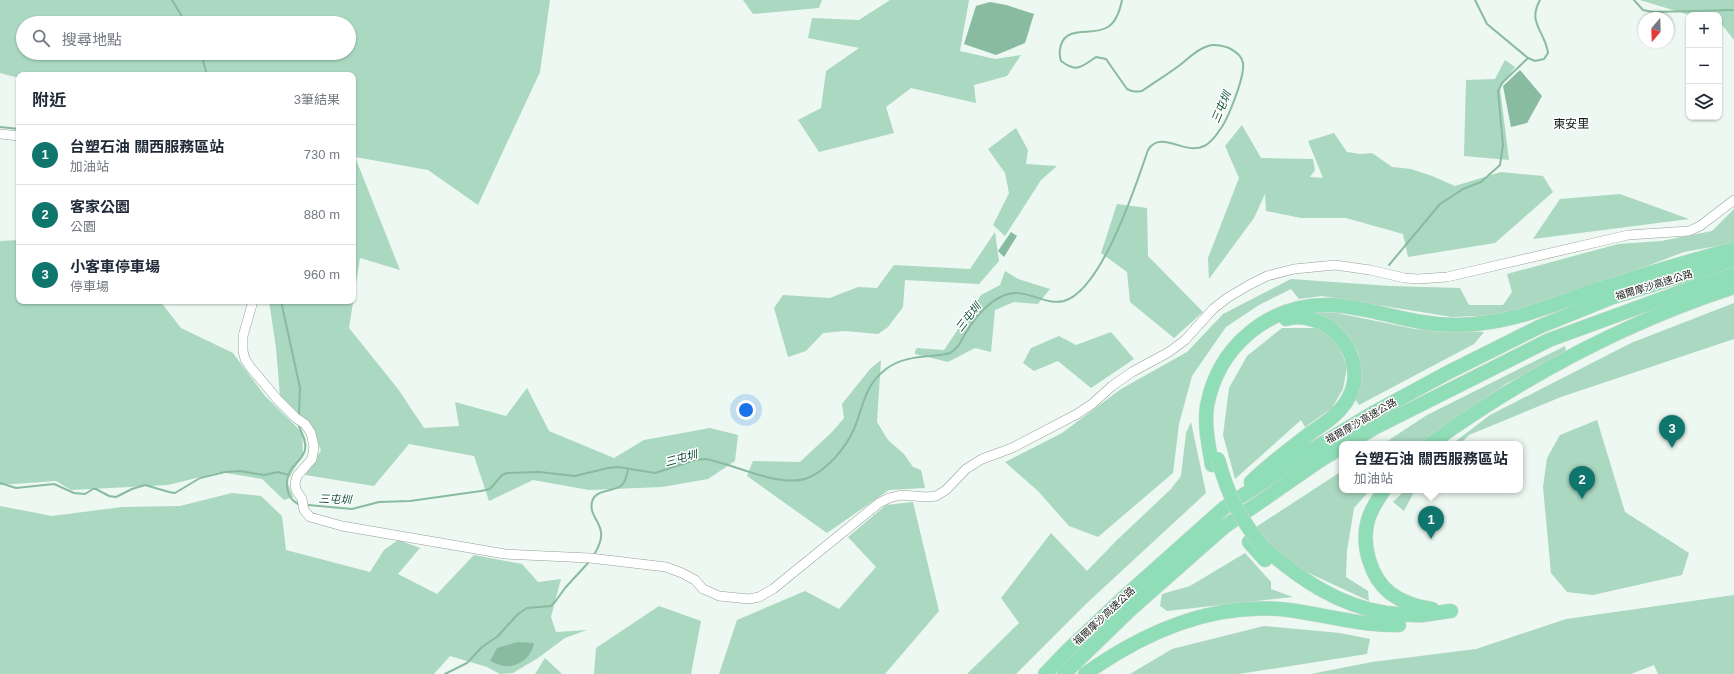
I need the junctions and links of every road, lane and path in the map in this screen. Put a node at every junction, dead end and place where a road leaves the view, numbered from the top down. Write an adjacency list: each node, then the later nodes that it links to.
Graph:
1 (0, 134): 2 (street)
2 (16, 136)
3 (1734, 200): 8 (street)
4 (1734, 249): 12 (highway)
5 (1734, 260): 14 (highway, 福爾摩沙高速公路)
6 (1734, 275): 9 (highway, 福爾摩沙高速公路)
7 (1734, 287): 10 (highway)
8 (252, 304)
9 (1352, 441)
10 (1434, 441)
11 (1339, 449): 16 (highway, 福爾摩沙高速公路)
12 (1215, 462): 13 (highway, bridge); 14 (highway); 17 (highway)
13 (1382, 493)
14 (1224, 508): 15 (highway, 福爾摩沙高速公路)
15 (1045, 674)
16 (1064, 674)
17 (1085, 674)

